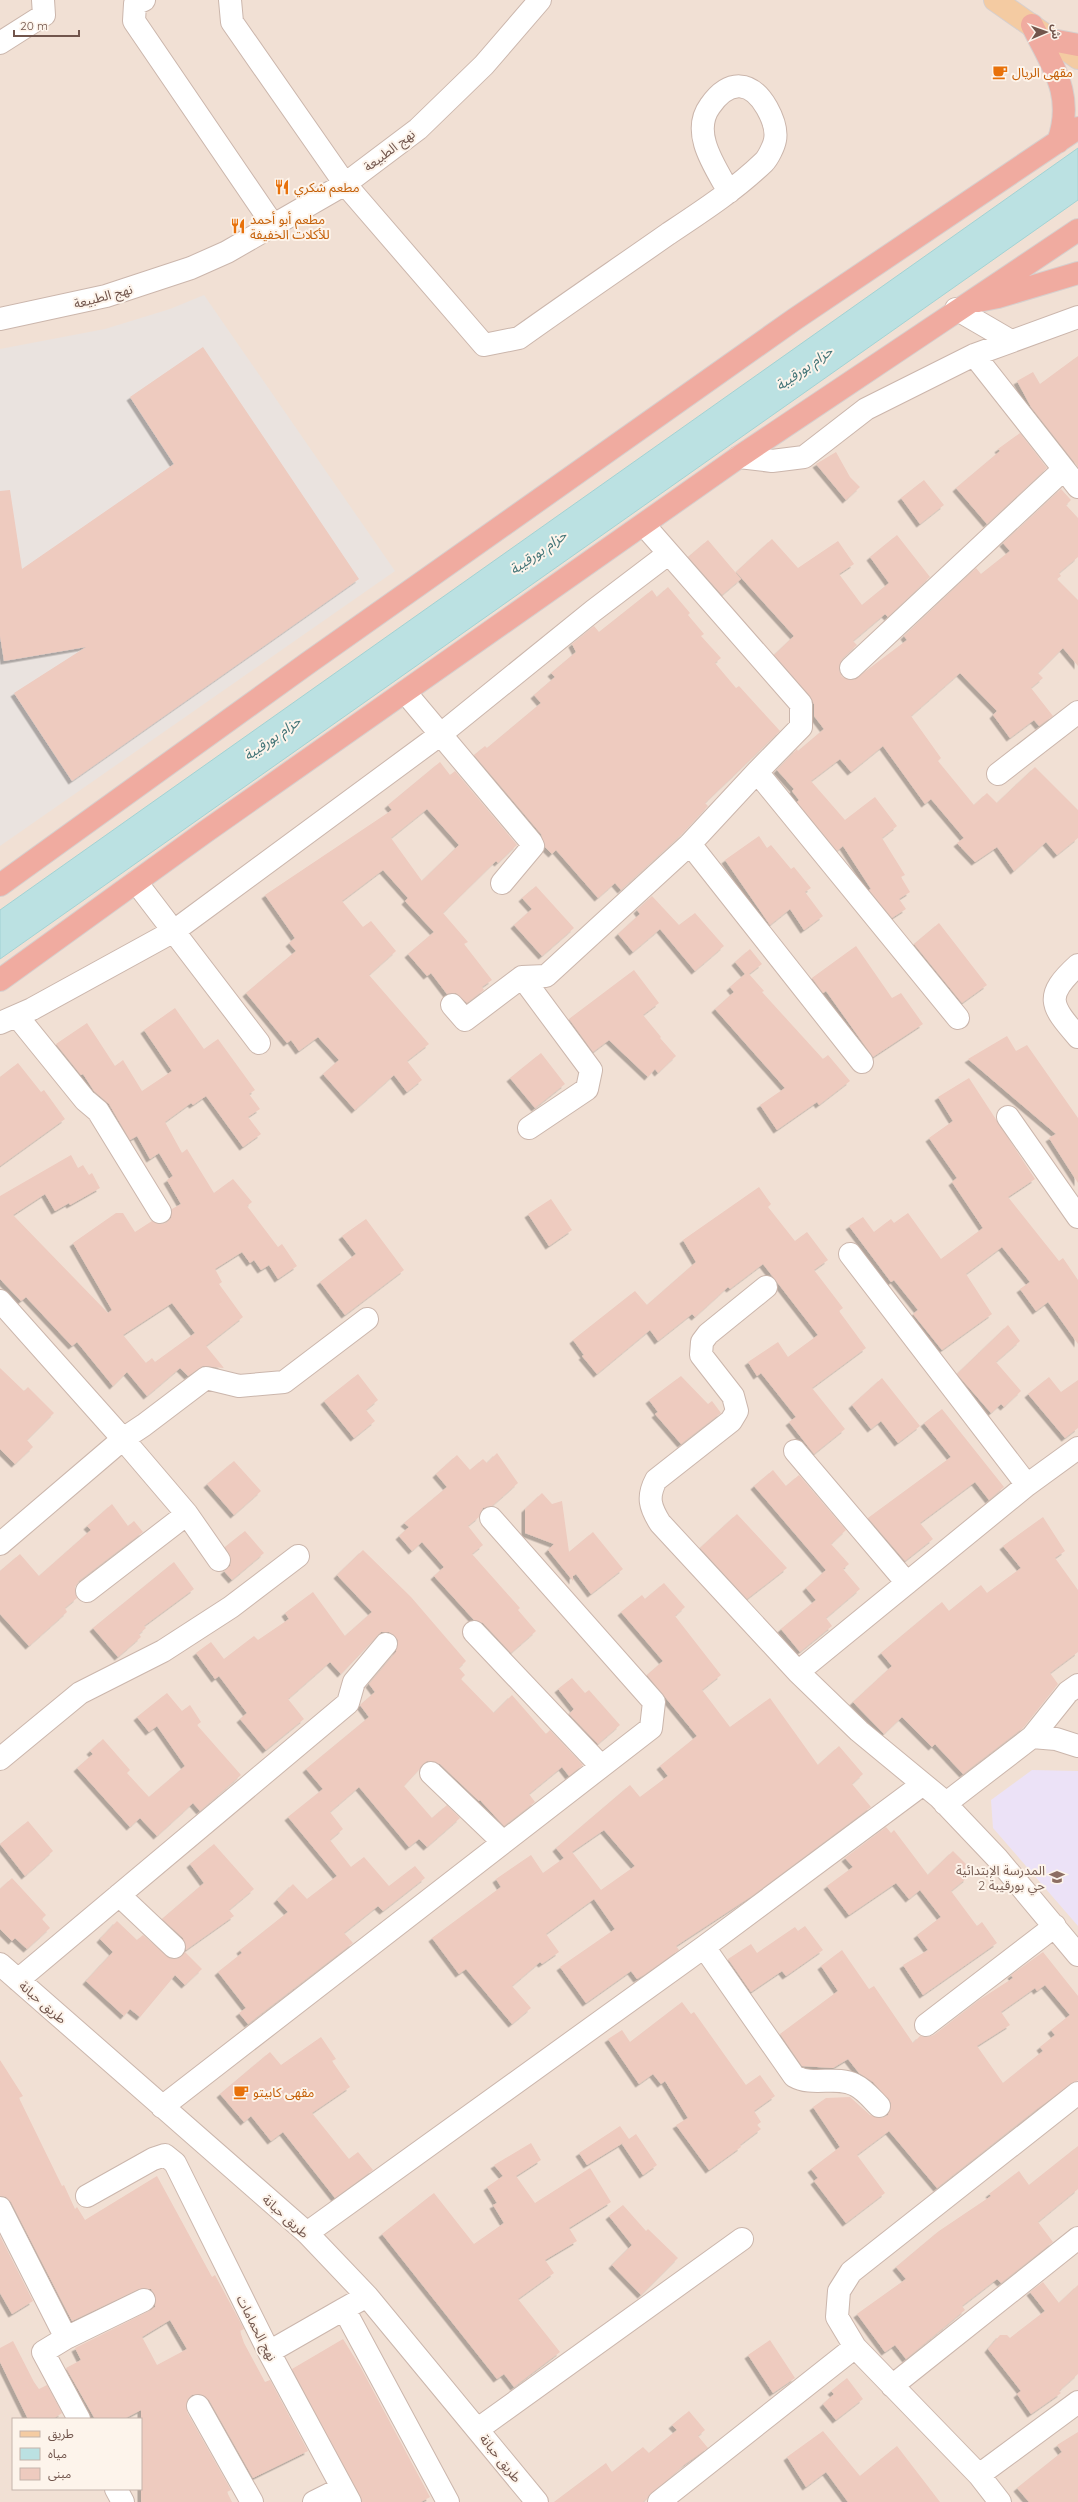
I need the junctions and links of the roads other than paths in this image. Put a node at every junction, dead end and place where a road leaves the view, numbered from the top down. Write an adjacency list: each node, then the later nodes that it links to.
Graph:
1 (144, 0): 15 (street)
2 (230, 0): 13 (street)
3 (540, 0): 13 (street, نهج الطبيعة)
4 (995, 0): 6 (main road)
5 (43, 8): 8 (street)
6 (1032, 24): 7 (main road); 12 (highway)
7 (1057, 41): 9 (highway); 10 (main road)
8 (0, 43)
9 (1078, 45)
10 (1078, 58)
11 (1078, 128): 12 (highway)
12 (1058, 142): 37 (highway)
13 (345, 184): 14 (street); 15 (street, نهج الطبيعة)
14 (729, 192)
15 (273, 225): 20 (street, نهج الطبيعة)
16 (1078, 230): 18 (highway)
17 (1078, 273): 18 (highway)
18 (962, 306): 21 (street); 23 (highway)
19 (1078, 317): 21 (street)
20 (0, 319)
21 (1011, 341): 22 (street)
22 (974, 355): 23 (street); 24 (street)
23 (739, 457): 26 (highway)
24 (1063, 470): 25 (street); 28 (street)
25 (1078, 487)
26 (644, 525): 27 (street); 29 (highway)
27 (668, 554): 31 (street); 32 (street)
28 (850, 668)
29 (405, 692): 31 (street); 35 (highway)
30 (1078, 712): 33 (street)
31 (441, 734): 36 (street); 38 (street)
32 (757, 772): 34 (street); 43 (street)
33 (998, 774)
34 (690, 844): 40 (street); 47 (street)
35 (136, 882): 38 (street); 41 (highway)
36 (502, 883)
37 (0, 885)
38 (174, 931): 44 (street); 46 (street)
39 (1078, 965): 45 (street)
40 (522, 977): 42 (street); 49 (street)
41 (0, 980)
42 (452, 1005)
43 (958, 1018)
44 (9, 1019): 50 (street)
45 (1078, 1037)
46 (259, 1043)
47 (862, 1062)
48 (1008, 1117): 51 (street)
49 (529, 1128)
50 (160, 1212)
51 (1078, 1217)
52 (850, 1254): 59 (street)
53 (766, 1287): 69 (street)
54 (0, 1301): 56 (street)
55 (367, 1319): 56 (street)
56 (122, 1439): 60 (street); 62 (street)
57 (1078, 1448): 59 (street)
58 (796, 1451): 65 (street)
59 (1027, 1485): 65 (street)
60 (187, 1514): 64 (street); 66 (street)
61 (491, 1518): 74 (street)
62 (0, 1544)
63 (298, 1556): 73 (street)
64 (218, 1560)
65 (907, 1583): 69 (street)
66 (87, 1591)
67 (474, 1632): 74 (street)
68 (386, 1644): 79 (street)
69 (798, 1672): 76 (street)
70 (1078, 1685): 71 (street)
71 (1032, 1737): 72 (street); 77 (street)
72 (1078, 1746)
73 (0, 1759)
74 (601, 1766): 78 (street)
75 (431, 1773): 78 (street)
76 (923, 1784): 77 (street); 82 (street)
77 (945, 1804): 80 (street)
78 (503, 1842): 89 (street)
79 (119, 1895): 81 (street); 85 (street)
80 (1054, 1926): 83 (street); 86 (street)
81 (174, 1947)
82 (704, 1947): 88 (street); 92 (street)
83 (1078, 1955)
84 (0, 1964): 85 (street, طريق حبانة)
85 (18, 1980): 89 (street, طريق حبانة)
86 (926, 2025)
87 (1078, 2093): 99 (street)
88 (879, 2106)
89 (162, 2107): 92 (street, طريق حبانة)
90 (88, 2196): 100 (street, نهج الحمامات)
91 (0, 2208): 98 (street)
92 (307, 2233): 95 (street, طريق حبانة)
93 (1078, 2238): 101 (street)
94 (742, 2239): 105 (street)
95 (367, 2296): 97 (street); 105 (street, طريق حبانة)
96 (144, 2300): 98 (street)
97 (344, 2309): 100 (street); 112 (street)
98 (66, 2338): 104 (street)
99 (855, 2346): 101 (street); 114 (street)
100 (269, 2352): 108 (street, نهج الحمامات)
101 (892, 2386): 106 (street)
102 (1078, 2402): 106 (street)
103 (198, 2406): 110 (street)
104 (78, 2418)
105 (478, 2429): 113 (street, طريق حبانة)
106 (979, 2475): 115 (street)
107 (117, 2490): 109 (street)
108 (346, 2495): 111 (street)
109 (123, 2502)
110 (252, 2502)
111 (314, 2502)
112 (448, 2502)
113 (537, 2502)
114 (659, 2502)
115 (1000, 2502)

